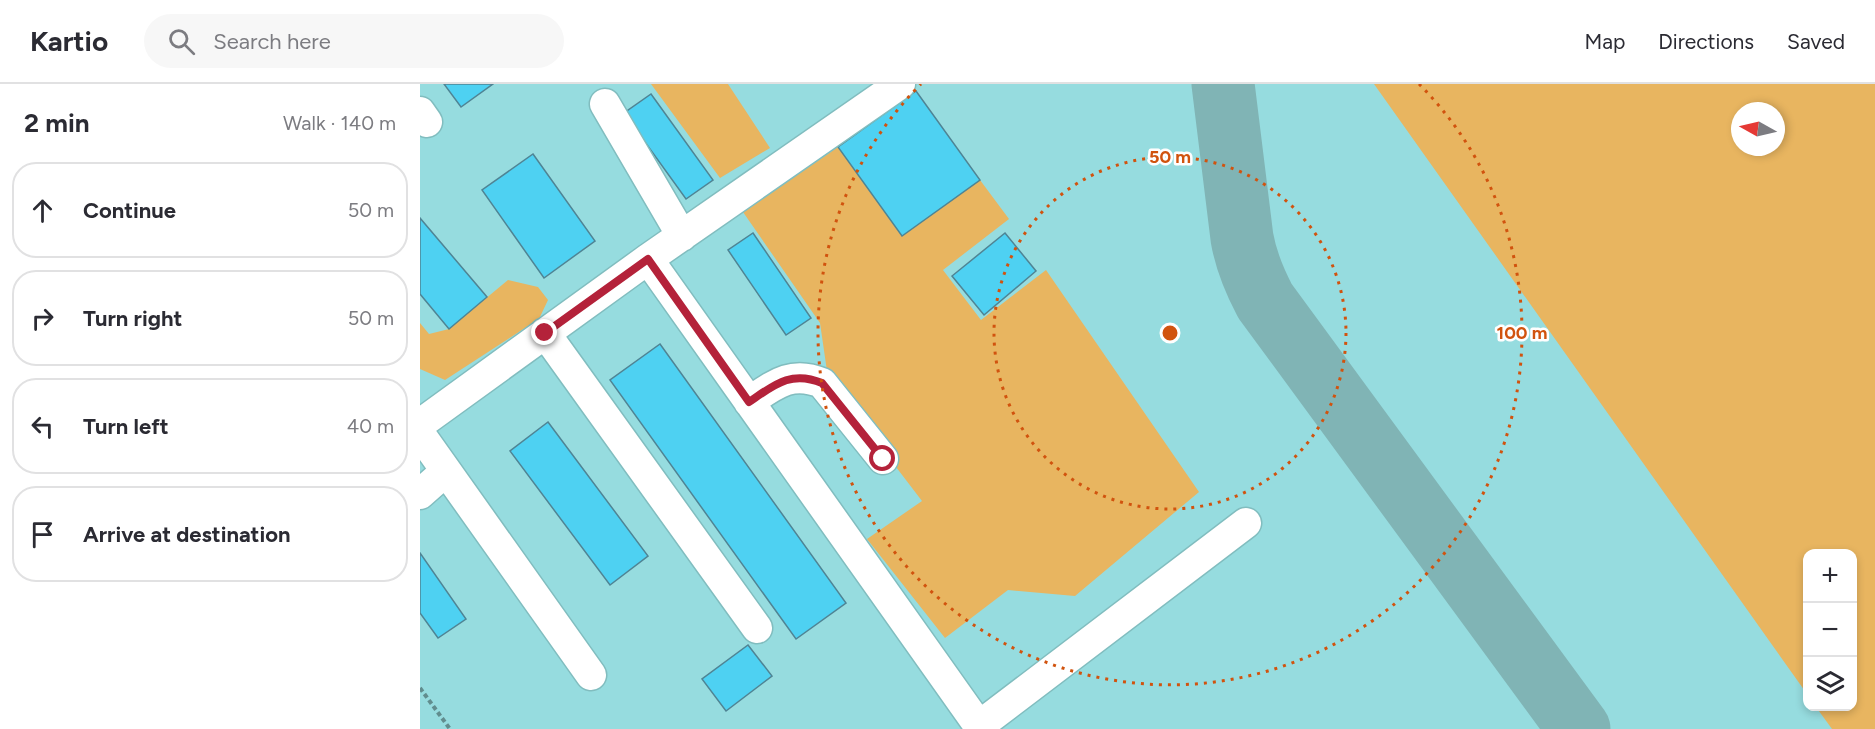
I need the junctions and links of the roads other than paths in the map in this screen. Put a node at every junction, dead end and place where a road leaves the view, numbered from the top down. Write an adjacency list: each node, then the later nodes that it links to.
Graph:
1 (900, 84): 3 (lane)
2 (605, 104): 3 (lane)
3 (682, 236): 4 (lane)
4 (648, 259): 5 (lane); 6 (lane)
5 (545, 333): 7 (lane); 13 (lane)
6 (749, 402): 9 (lane); 15 (lane)
7 (420, 424)
8 (420, 434): 10 (lane)
9 (883, 459)
10 (446, 471): 11 (lane); 14 (lane)
11 (420, 494)
12 (1246, 524): 15 (lane)
13 (757, 628)
14 (591, 675)
15 (980, 728)

